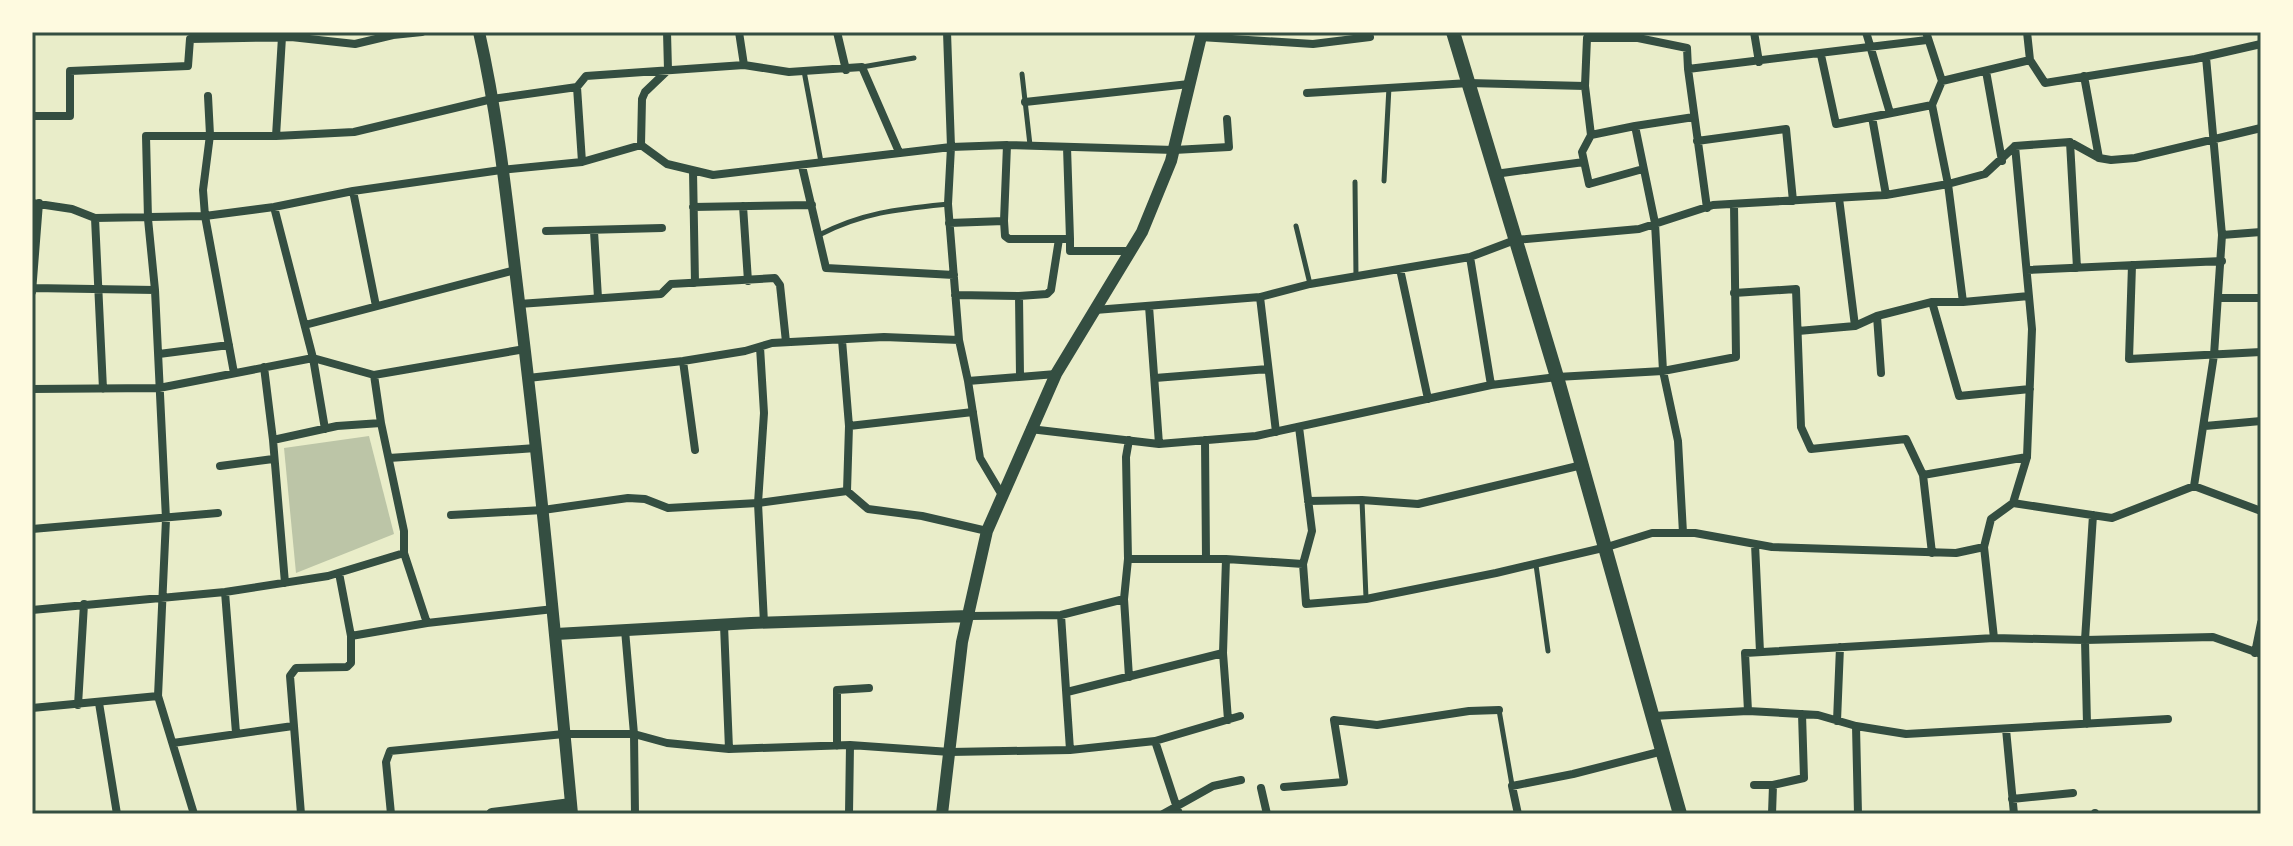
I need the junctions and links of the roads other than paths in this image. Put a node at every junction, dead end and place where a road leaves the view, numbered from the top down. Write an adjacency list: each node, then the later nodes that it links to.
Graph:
1 (422, 32): 12 (street)
2 (479, 32): 47 (street)
3 (667, 32): 33 (street)
4 (739, 32): 30 (street)
5 (837, 32): 34 (street)
6 (947, 32): 67 (street)
7 (1319, 32): 22 (street)
8 (1453, 32): 40 (main road)
9 (1754, 32): 29 (street)
10 (1866, 32): 24 (street)
11 (2027, 32): 28 (street)
12 (393, 34): 18 (street)
13 (189, 35): 14 (street); 51 (street)
14 (244, 35): 20 (street)
15 (1201, 35): 22 (street); 41 (street)
16 (1586, 35): 17 (street); 42 (street)
17 (1638, 35): 32 (street)
18 (310, 36): 20 (street)
19 (1926, 36): 24 (street); 39 (street)
20 (282, 37): 59 (street)
21 (1370, 37): 22 (street)
22 (1323, 42)
23 (2261, 44): 26 (street)
24 (1870, 47): 25 (street); 50 (street)
25 (1821, 55): 29 (street); 53 (street)
26 (2206, 57): 38 (street); 60 (street)
27 (914, 58): 31 (lane)
28 (2030, 60): 36 (street); 38 (street)
29 (1759, 62): 32 (street)
30 (744, 65): 33 (street); 35 (street)
31 (862, 67): 34 (street); 70 (street)
32 (1688, 69): 52 (street)
33 (668, 70): 43 (street); 63 (street)
34 (846, 70): 35 (street)
35 (804, 71): 75 (lane)
36 (1986, 71): 39 (street); 72 (street)
37 (1022, 74): 48 (lane)
38 (2084, 76): 71 (street)
39 (1942, 81): 49 (street)
40 (1469, 83): 42 (street); 44 (street); 80 (main road)
41 (1189, 84): 48 (street); 69 (street)
42 (1585, 86): 58 (street)
43 (577, 87): 47 (street); 73 (street)
44 (1389, 87): 45 (street); 81 (lane)
45 (1307, 93)
46 (208, 96): 57 (street)
47 (492, 99): 59 (street); 78 (street)
48 (1025, 102): 65 (lane)
49 (1932, 105): 50 (street); 83 (street)
50 (1890, 113): 53 (street)
51 (32, 116)
52 (1694, 117): 55 (street); 61 (street)
53 (1872, 117): 85 (street)
54 (1227, 119): 69 (street)
55 (1635, 126): 58 (street); 77 (street)
56 (2261, 128): 60 (street)
57 (210, 135): 59 (street); 96 (street); 98 (street)
58 (1591, 135): 74 (street)
59 (276, 136)
60 (2213, 139): 71 (street); 108 (street)
61 (1697, 141): 87 (street); 95 (street)
62 (2070, 142): 66 (street); 71 (street); 116 (street)
63 (641, 145): 73 (street); 79 (street)
64 (1007, 145): 65 (street); 67 (street); 99 (street)
65 (1030, 146): 68 (street)
66 (2015, 146): 72 (street); 119 (street)
67 (951, 147): 70 (street); 89 (street)
68 (1067, 147): 69 (street); 110 (street)
69 (1174, 150): 112 (street)
70 (899, 152): 75 (street)
71 (2099, 158)
72 (2002, 161): 83 (street)
73 (582, 162): 78 (street)
74 (1584, 162): 77 (street); 80 (street)
75 (821, 163): 76 (street)
76 (802, 166): 79 (street); 91 (street)
77 (1643, 169): 101 (street)
78 (501, 170): 84 (street); 118 (street)
79 (693, 171): 94 (street)
80 (1495, 174): 111 (main road)
81 (1384, 181)
82 (1355, 182): 121 (lane)
83 (1948, 184): 85 (street); 137 (street)
84 (353, 191): 93 (street); 139 (street)
85 (1886, 195): 86 (street)
86 (1839, 198): 87 (street); 144 (street)
87 (1793, 201): 90 (street)
88 (36, 203): 97 (street); 125 (street)
89 (948, 204): 100 (street); 107 (lane)
90 (1734, 204): 95 (street); 128 (street)
91 (812, 205): 92 (street); 107 (street)
92 (743, 206): 94 (street); 122 (street)
93 (274, 207): 96 (street); 143 (street)
94 (693, 207): 123 (street)
95 (1707, 208): 101 (street)
96 (205, 216): 98 (street); 149 (street)
97 (95, 218): 98 (street); 127 (street)
98 (148, 219): 126 (street)
99 (1004, 221): 100 (street); 109 (street)
100 (949, 223): 120 (street)
101 (1655, 223): 111 (street); 159 (street)
102 (1296, 226): 124 (lane)
103 (662, 228): 105 (street)
104 (546, 231): 105 (street)
105 (594, 231): 133 (street)
106 (2261, 232): 108 (street)
107 (819, 235): 120 (street)
108 (2222, 235): 114 (street)
109 (1059, 239): 110 (street); 130 (street)
110 (1070, 239): 112 (street)
111 (1515, 240): 113 (street); 165 (main road)
112 (1130, 251): 141 (street)
113 (1470, 257): 117 (street); 169 (street)
114 (2222, 261): 115 (street); 134 (street)
115 (2132, 265): 116 (street); 154 (street)
116 (2077, 268): 119 (street)
117 (1400, 269): 121 (street); 174 (street)
118 (515, 270): 138 (street); 139 (street)
119 (2027, 270): 131 (street)
120 (954, 275): 129 (street)
121 (1356, 277): 124 (street)
122 (748, 281): 123 (street); 148 (street)
123 (695, 283): 133 (street)
124 (1310, 284): 132 (street)
125 (32, 289): 127 (street)
126 (155, 290): 127 (street); 153 (street)
127 (99, 291): 172 (street)
128 (1734, 293): 145 (street); 159 (street)
129 (955, 295): 130 (street); 147 (street)
130 (1019, 296): 164 (street)
131 (2029, 296): 137 (street); 173 (street)
132 (1260, 297): 140 (street); 158 (street)
133 (598, 298): 138 (street)
134 (2220, 298): 135 (street); 154 (street)
135 (2261, 298)
136 (1932, 302): 137 (street); 142 (street); 173 (street)
137 (1963, 302)
138 (519, 304): 151 (street)
139 (376, 306): 143 (street)
140 (1149, 306): 141 (street); 167 (street)
141 (1095, 310): 162 (street)
142 (1877, 316): 144 (street); 161 (street)
143 (305, 325): 155 (street)
144 (1855, 326): 145 (street)
145 (1798, 331): 195 (street)
146 (842, 340): 147 (street); 148 (street); 178 (street)
147 (959, 340): 168 (street)
148 (786, 342): 150 (street)
149 (229, 345): 153 (street); 160 (street)
150 (760, 347): 156 (street); 201 (street)
151 (525, 349): 163 (street); 166 (street)
152 (2261, 352): 154 (street)
153 (159, 354): 170 (street)
154 (2214, 355): 179 (street)
155 (313, 358): 157 (street); 163 (street); 181 (street)
156 (683, 361): 166 (street); 189 (street)
157 (264, 367): 160 (street); 184 (street)
158 (1268, 369): 167 (street); 183 (street)
159 (1663, 371): 165 (street); 211 (street)
160 (234, 373): 170 (street)
161 (1881, 373)
162 (1056, 374): 164 (street); 182 (street)
163 (374, 375): 177 (street)
164 (1020, 376): 168 (street)
165 (1557, 377): 169 (street); 193 (main road)
166 (528, 378): 188 (street)
167 (1155, 378): 187 (street)
168 (968, 381): 175 (street)
169 (1491, 385): 174 (street)
170 (159, 388): 172 (street); 208 (street)
171 (32, 389): 172 (street)
172 (103, 389)
173 (2030, 389): 190 (street)
174 (1428, 399): 180 (street)
175 (973, 412): 178 (street); 198 (street)
176 (2261, 421): 179 (street)
177 (381, 423): 181 (street); 191 (street)
178 (849, 426): 197 (street)
179 (2205, 426): 196 (street)
180 (1299, 427): 183 (street); 200 (street)
181 (325, 429): 184 (street)
182 (1030, 429): 185 (street); 198 (street)
183 (1276, 432): 186 (street)
184 (273, 440): 192 (street)
185 (1129, 440): 187 (street); 217 (street)
186 (1205, 440): 187 (street); 218 (street)
187 (1159, 444)
188 (536, 448): 191 (street); 203 (street)
189 (695, 450)
190 (2027, 457): 195 (street); 202 (street)
191 (389, 458): 215 (street)
192 (273, 459): 194 (street); 223 (street)
193 (1582, 465): 199 (street); 213 (main road)
194 (220, 466)
195 (1923, 475): 216 (street)
196 (2194, 486): 204 (street); 207 (street)
197 (847, 491): 201 (street); 210 (street)
198 (1002, 495): 210 (street)
199 (1362, 500): 200 (street); 227 (lane)
200 (1308, 501): 220 (street)
201 (758, 503): 203 (street); 234 (street)
202 (2013, 503): 207 (street); 214 (street)
203 (543, 510): 206 (street); 229 (street)
204 (2261, 511)
205 (218, 513): 208 (street)
206 (451, 515)
207 (2093, 515): 241 (street)
208 (166, 519): 209 (street); 225 (street)
209 (32, 529)
210 (987, 531): 232 (street)
211 (1683, 533): 212 (street); 213 (street)
212 (1755, 544): 216 (street); 244 (street)
213 (1607, 547): 221 (street); 258 (main road)
214 (1984, 547): 216 (street); 240 (street)
215 (404, 553): 222 (street); 233 (street)
216 (1932, 553)
217 (1128, 559): 218 (street); 226 (street)
218 (1206, 559): 219 (street)
219 (1226, 559): 220 (street); 245 (street)
220 (1303, 564): 227 (street)
221 (1536, 564): 227 (street); 243 (lane)
222 (339, 573): 223 (street); 239 (street)
223 (285, 583): 224 (street)
224 (225, 592): 225 (street); 266 (street)
225 (161, 598): 228 (street); 250 (street)
226 (1124, 599): 231 (street); 247 (street)
227 (1366, 599)
228 (84, 604): 230 (street); 252 (street)
229 (554, 609): 233 (street); 238 (street)
230 (32, 610)
231 (1061, 615): 232 (street); 249 (street)
232 (969, 616): 234 (street); 276 (street)
233 (427, 623): 239 (street)
234 (764, 623): 236 (street)
235 (2261, 623): 246 (street)
236 (724, 625): 237 (street); 273 (street)
237 (625, 630): 238 (street); 268 (street)
238 (556, 634): 267 (street)
239 (351, 636): 263 (street)
240 (1994, 638): 241 (street); 242 (street)
241 (2085, 640): 246 (street); 262 (street)
242 (1840, 647): 244 (street); 261 (street)
243 (1548, 651)
244 (1760, 652): 255 (street)
245 (1223, 653): 247 (street); 260 (street)
246 (2258, 654)
247 (1129, 677): 249 (street)
248 (869, 688): 272 (street)
249 (1067, 692): 274 (street)
250 (158, 696): 251 (street); 270 (street)
251 (99, 703): 252 (street); 287 (street)
252 (78, 705): 253 (street)
253 (32, 708)
254 (1499, 710): 280 (lane); 281 (street)
255 (1748, 711): 256 (street); 258 (street)
256 (1802, 714): 261 (street); 279 (street)
257 (1240, 716): 260 (street)
258 (1653, 716): 275 (main road)
259 (2168, 719): 262 (street)
260 (1228, 720): 269 (street)
261 (1837, 721): 264 (street)
262 (2087, 724): 265 (street)
263 (293, 726): 266 (street); 289 (street)
264 (1856, 726): 265 (street); 300 (street)
265 (2006, 729): 284 (street)
266 (236, 733): 270 (street)
267 (564, 734): 268 (street); 285 (street); 290 (street)
268 (634, 734): 273 (street); 292 (street)
269 (1155, 741): 274 (street); 286 (street)
270 (173, 743): 288 (street)
271 (850, 745): 272 (street); 276 (street); 293 (street)
272 (837, 746): 273 (street)
273 (729, 749)
274 (1070, 750): 276 (street)
275 (1663, 751): 280 (street); 298 (main road)
276 (950, 752): 294 (street)
277 (1241, 780): 286 (street)
278 (1754, 785): 279 (street)
279 (1773, 785): 299 (street)
280 (1512, 786): 297 (street)
281 (1284, 787)
282 (1261, 788): 296 (street)
283 (2073, 793): 284 (street)
284 (2012, 799): 301 (street)
285 (571, 809): 291 (street)
286 (1178, 811): 295 (street)
287 (117, 814)
288 (194, 814)
289 (301, 814)
290 (391, 814)
291 (492, 814)
292 (635, 814)
293 (849, 814)
294 (942, 814)
295 (1163, 814)
296 (1267, 814)
297 (1518, 814)
298 (1680, 814)
299 (1772, 814)
300 (1858, 814)
301 (2014, 814)

